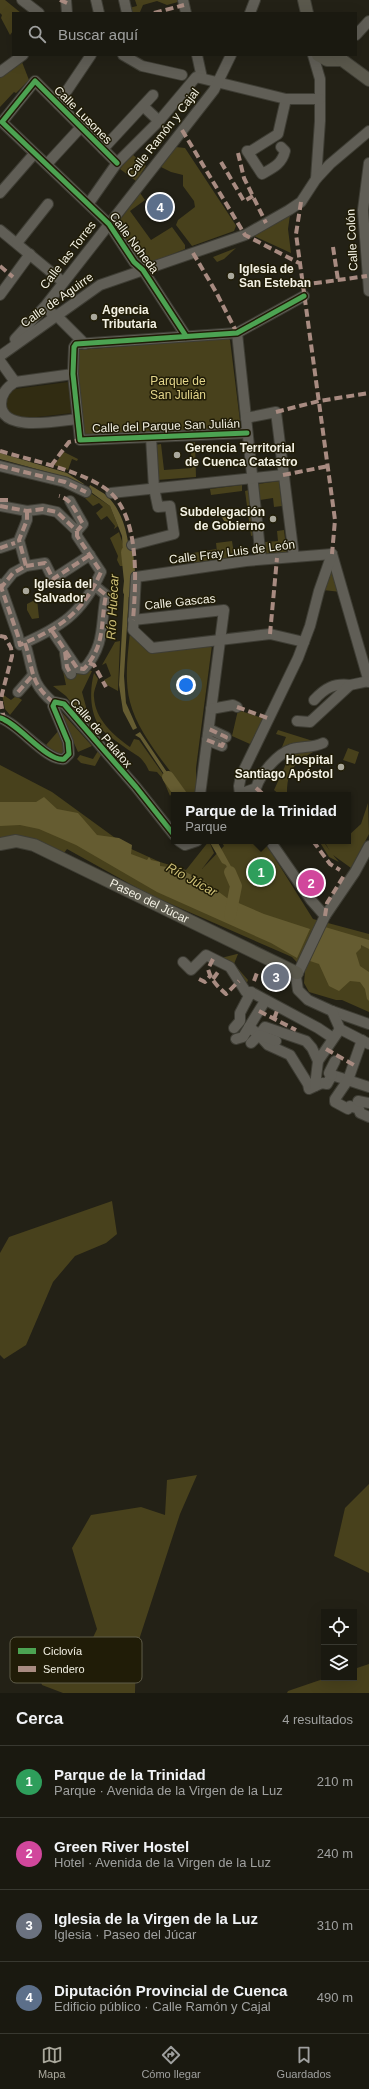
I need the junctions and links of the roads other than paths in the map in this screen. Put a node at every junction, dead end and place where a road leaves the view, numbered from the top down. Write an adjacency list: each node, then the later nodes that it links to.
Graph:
1 (22, 0): 7 (street)
2 (96, 0): 8 (street)
3 (124, 0): 9 (street)
4 (183, 0): 10 (street)
5 (256, 0): 11 (street)
6 (304, 0): 12 (main road)
7 (38, 12)
8 (99, 12)
9 (127, 12)
10 (186, 12)
11 (250, 12)
12 (307, 12)
13 (369, 21): 14 (street)
14 (357, 34)
15 (90, 56): 33 (street)
16 (126, 56): 23 (street)
17 (197, 56): 27 (street)
18 (231, 56): 29 (street, Calle Ramón y Cajal)
19 (313, 56): 26 (street)
20 (320, 56): 21 (main road)
21 (339, 57): 26 (street); 28 (main road)
22 (19, 58): 24 (street)
23 (137, 59): 25 (street)
24 (0, 72)
25 (182, 75)
26 (320, 76): 32 (street)
27 (199, 78): 29 (street); 35 (street)
28 (369, 80)
29 (218, 82): 31 (street); 51 (street, Calle Ramón y Cajal)
30 (153, 95): 34 (street)
31 (286, 99): 32 (street); 39 (street)
32 (320, 99): 42 (street)
33 (58, 104): 36 (street, Calle Lusones); 37 (street, Calle Lusones)
34 (143, 106): 35 (street); 40 (street)
35 (160, 121): 46 (street)
36 (2, 122): 41 (street, Calle Noheda)
37 (81, 127): 40 (street, Calle Lusones); 45 (street)
38 (369, 131): 43 (street, Calle de Aguirre)
39 (281, 147)
40 (103, 149): 46 (street, Calle Lusones)
41 (34, 154): 45 (street, Calle Noheda); 48 (street)
42 (318, 156): 43 (street); 47 (street)
43 (332, 162): 47 (street, Calle de Aguirre)
44 (369, 163): 59 (street, Calle Colón)
45 (47, 164): 49 (street, Calle Noheda)
46 (117, 164): 49 (street)
47 (316, 179): 57 (street, Calle de Aguirre)
48 (0, 193)
49 (88, 203): 51 (street, Calle Noheda)
50 (48, 204): 55 (street)
51 (109, 224): 53 (street, Calle las Torres); 54 (street, Calle Noheda)
52 (0, 230): 55 (street)
53 (100, 235): 54 (street, Calle Noheda); 58 (street, Calle las Torres)
54 (120, 240): 57 (street, Calle Noheda)
55 (17, 243): 56 (street)
56 (30, 254): 58 (street); 60 (street)
57 (143, 270): 63 (street, Calle de Aguirre); 65 (street, Calle Noheda)
58 (63, 282): 62 (street, Calle las Torres)
59 (369, 291)
60 (0, 295)
61 (304, 296): 64 (street)
62 (48, 302): 63 (street); 67 (street, Calle las Torres)
63 (60, 313): 66 (street); 67 (street, Calle de Aguirre)
64 (237, 333): 65 (street); 71 (street, Calle del Parque San Julián)
65 (186, 336): 66 (street)
66 (85, 344): 69 (street, Calle del Parque San Julián)
67 (0, 356)
68 (0, 361): 70 (street)
69 (73, 374): 70 (street); 72 (street, Calle del Parque San Julián)
70 (15, 382): 72 (street)
71 (246, 418): 73 (street, Calle del Parque San Julián); 76 (street)
72 (77, 419): 74 (street, Calle del Parque San Julián)
73 (248, 433): 74 (street, Calle del Parque San Julián); 77 (street)
74 (151, 437): 78 (street)
75 (0, 466): 79 (street)
76 (283, 475): 77 (street); 90 (street)
77 (252, 478): 78 (street); 91 (street)
78 (154, 488): 80 (street); 86 (street)
79 (86, 492)
80 (110, 493)
81 (70, 501): 84 (street)
82 (0, 506): 83 (street)
83 (27, 511): 84 (street); 85 (street)
84 (77, 531): 89 (street)
85 (17, 544): 87 (street); 92 (street)
86 (132, 544)
87 (0, 548)
88 (332, 554): 90 (street, Calle Fray Luis de León); 98 (street); 103 (street)
89 (90, 555): 92 (street); 93 (street)
90 (294, 557): 91 (street, Calle Fray Luis de León)
91 (261, 559): 95 (street, Calle Fray Luis de León)
92 (26, 566): 94 (street)
93 (95, 586): 96 (street); 100 (street)
94 (1, 587): 99 (street, Calle de Palafox)
95 (133, 620): 97 (street); 97 (street, Calle Gascas)
96 (52, 631): 99 (street); 100 (street)
97 (220, 639): 98 (street); 109 (street)
98 (304, 642): 116 (street)
99 (22, 644): 102 (street, Calle de Palafox)
100 (65, 652): 101 (street)
101 (71, 674)
102 (32, 676): 105 (street); 107 (street, Calle de Palafox)
103 (369, 682): 104 (street)
104 (350, 685): 106 (street); 111 (street)
105 (18, 692)
106 (314, 700)
107 (54, 703): 110 (street, Calle de Palafox); 118 (street, Calle de Palafox)
108 (237, 707): 109 (street)
109 (211, 709): 112 (street)
110 (2, 718)
111 (297, 721)
112 (209, 729): 113 (street); 113 (street)
113 (207, 740): 115 (street)
114 (323, 743): 117 (street)
115 (200, 792)
116 (240, 792)
117 (245, 792)
118 (171, 831)
119 (0, 844): 126 (main road, Paseo del Júcar)
120 (272, 844): 122 (street)
121 (369, 846): 122 (street)
122 (323, 920): 126 (street)
123 (212, 950): 124 (street)
124 (217, 961): 125 (street); 127 (street)
125 (183, 962)
126 (298, 970): 129 (street)
127 (251, 992): 128 (street); 132 (street)
128 (265, 1001): 131 (street); 135 (street)
129 (332, 1011): 130 (street); 133 (street)
130 (369, 1024)
131 (249, 1027): 134 (street); 136 (street)
132 (234, 1028)
133 (340, 1029): 135 (street); 138 (street)
134 (259, 1035): 137 (street); 139 (street); 140 (street); 145 (street)
135 (333, 1038): 140 (street)
136 (236, 1040)
137 (276, 1041)
138 (365, 1042): 143 (street)
139 (251, 1043)
140 (316, 1057): 145 (street)
141 (335, 1062): 142 (street)
142 (332, 1075): 143 (street); 145 (street)
143 (348, 1080): 144 (street); 148 (street)
144 (369, 1087)
145 (312, 1088)
146 (358, 1101): 147 (street)
147 (369, 1103)
148 (365, 1115)

